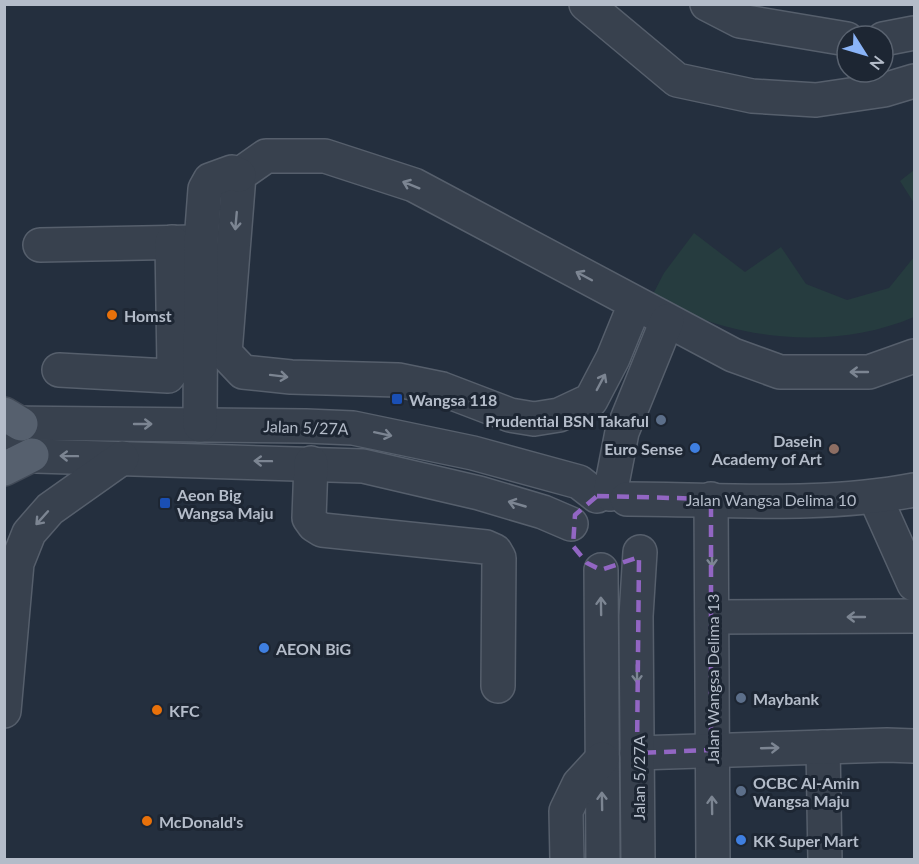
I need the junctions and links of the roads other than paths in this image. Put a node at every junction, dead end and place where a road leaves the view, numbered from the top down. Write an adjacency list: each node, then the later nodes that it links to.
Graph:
1 (586, 4): 8 (street)
2 (707, 4): 4 (street)
3 (915, 33): 5 (street)
4 (835, 37)
5 (895, 37)
6 (895, 81): 7 (street)
7 (915, 81)
8 (870, 84)
9 (239, 175): 10 (street); 12 (street, one-way to 9); 12 (street, one-way to 12)
10 (186, 242): 11 (street); 15 (street); 17 (street)
11 (40, 245)
12 (635, 304): 13 (street)
13 (667, 321): 14 (street, one-way to 13); 22 (street)
14 (915, 356)
15 (59, 370)
16 (10, 420): 17 (street, Jalan 5/27A, one-way to 17)
17 (200, 425): 22 (street, Jalan 5/27A, one-way to 22)
18 (122, 458): 19 (street, one-way to 19); 20 (street, one-way to 18); 32 (street, one-way to 32)
19 (14, 460)
20 (311, 463): 25 (street, one-way to 20); 31 (street)
21 (915, 490): 23 (street, Jalan Wangsa Delima 10)
22 (611, 496): 24 (street, Jalan Wangsa Delima 10); 25 (street); 26 (street)
23 (875, 498): 24 (street, Jalan Wangsa Delima 10); 28 (street)
24 (711, 499): 30 (street, Jalan Wangsa Delima 13, one-way to 30)
25 (572, 524): 27 (street)
26 (640, 552): 27 (street); 36 (street, Jalan 5/27A, one-way to 36)
27 (601, 570): 37 (street, one-way to 27)
28 (915, 584)
29 (915, 616): 30 (street, one-way to 30)
30 (713, 617): 35 (street, Jalan Wangsa Delima 13)
31 (498, 686)
32 (4, 711)
33 (915, 746): 34 (street)
34 (823, 747): 35 (street, one-way to 34); 42 (street)
35 (711, 750): 36 (street); 41 (street, Jalan Wangsa Delima 13, one-way to 35)
36 (638, 753): 40 (street, Jalan 5/27A)
37 (602, 759): 38 (street); 39 (street, one-way to 37)
38 (567, 860)
39 (603, 860)
40 (638, 860)
41 (713, 860)
42 (825, 860)

